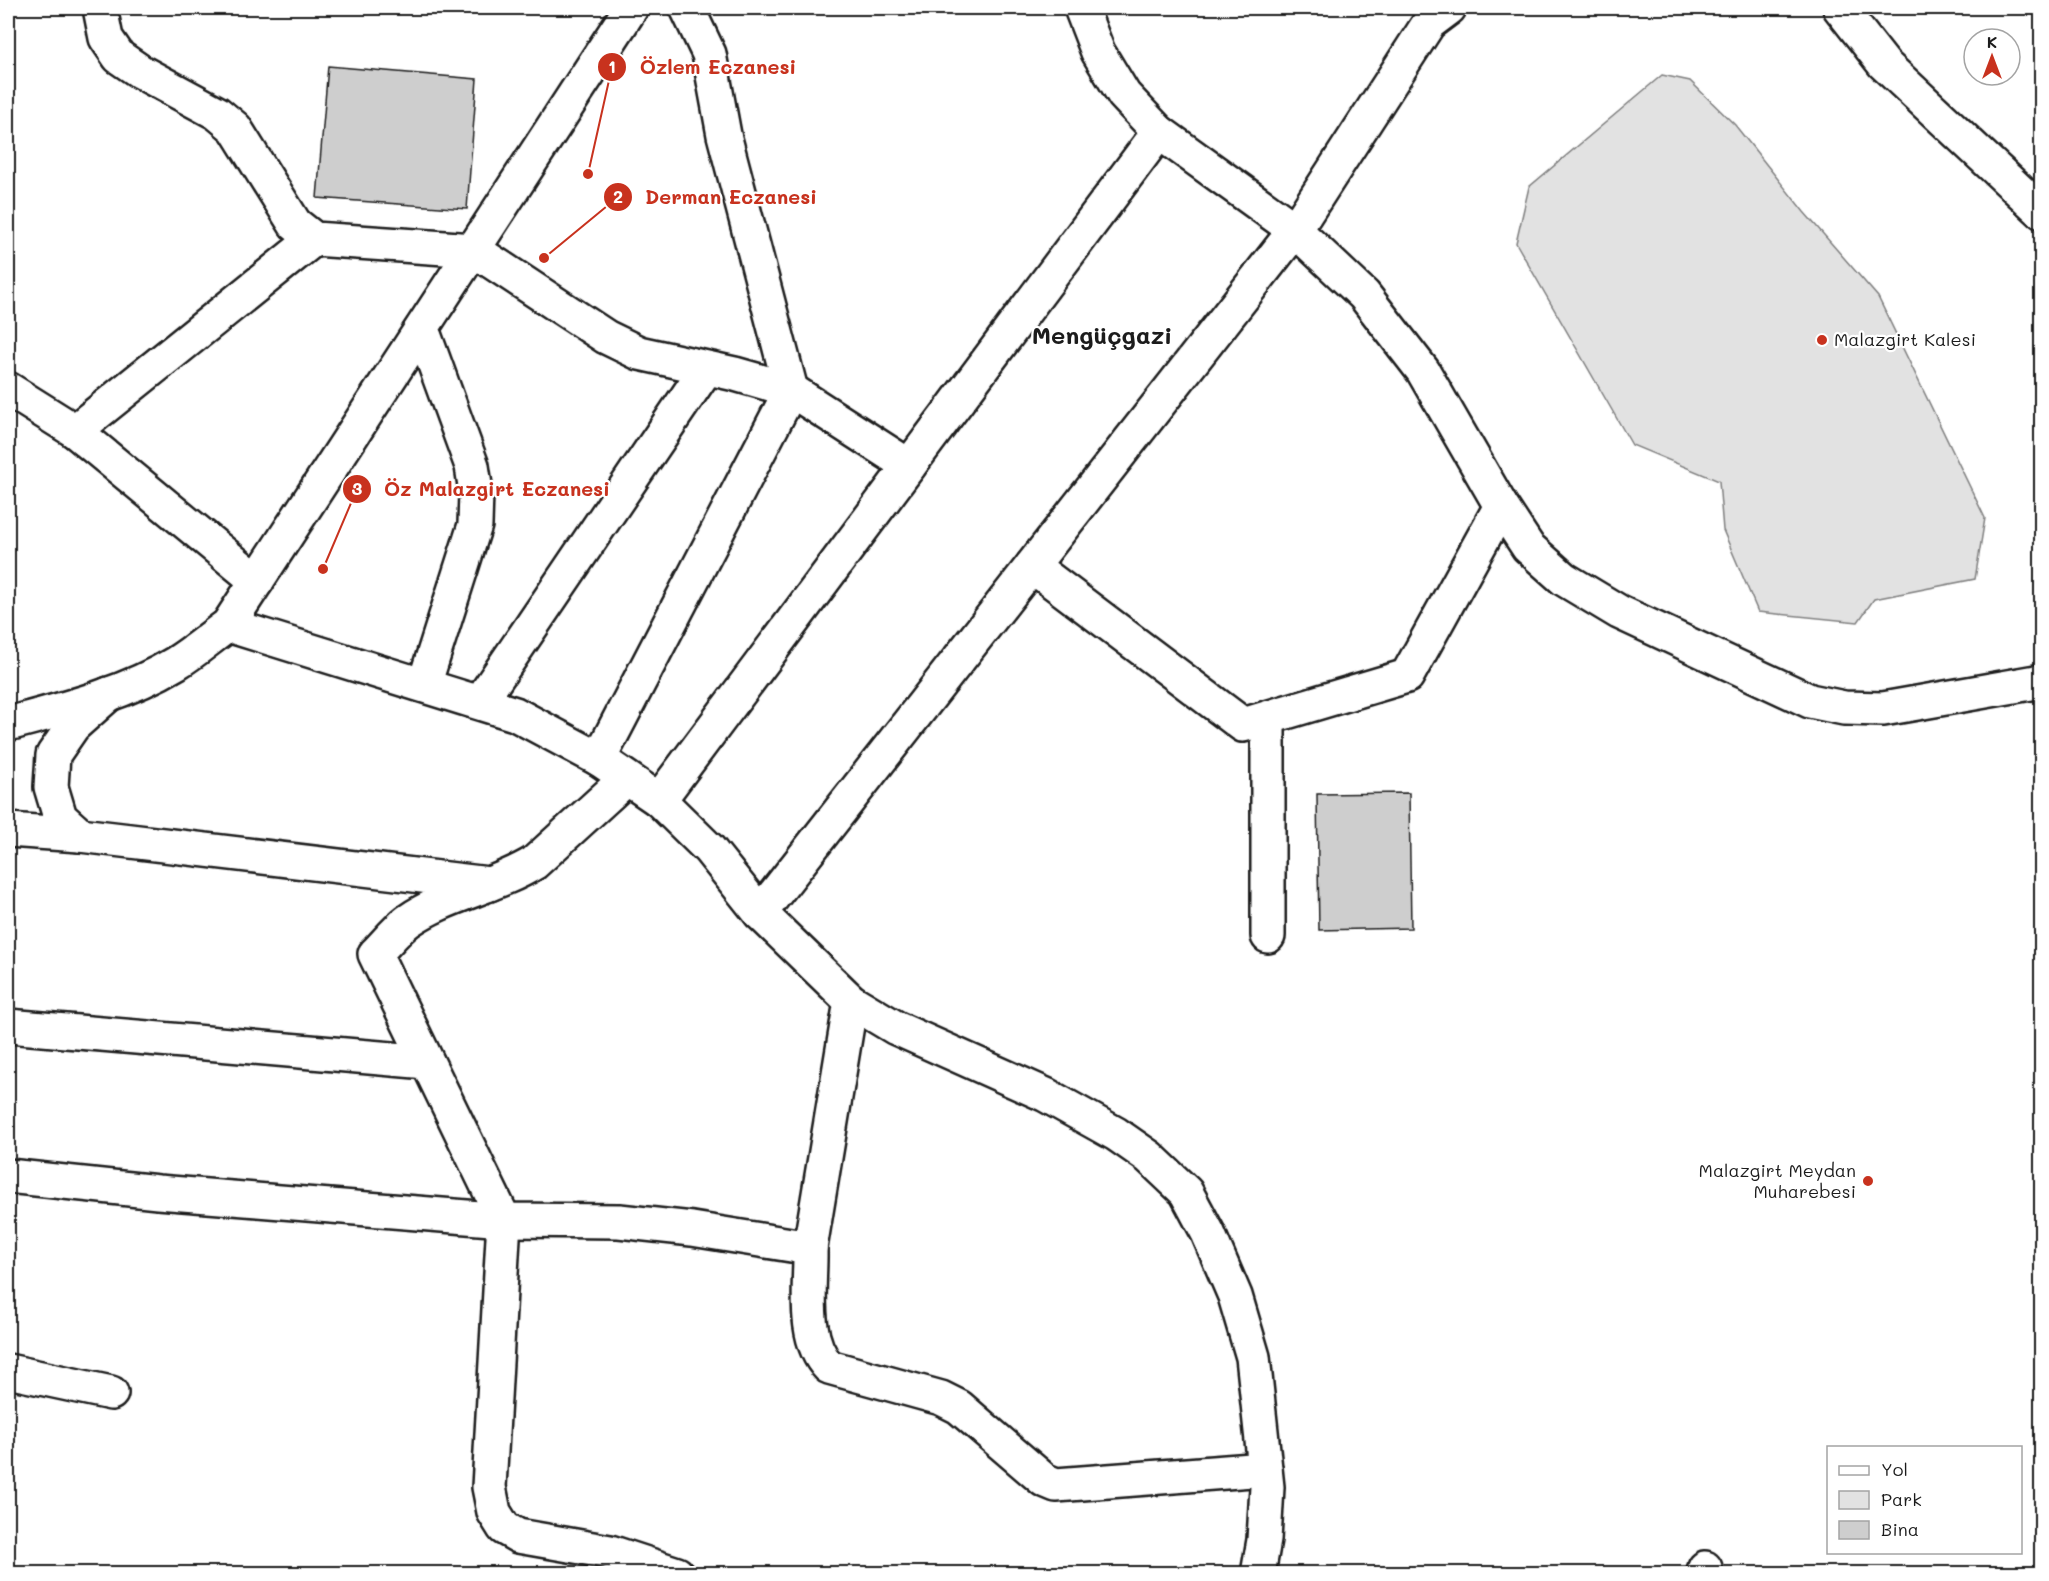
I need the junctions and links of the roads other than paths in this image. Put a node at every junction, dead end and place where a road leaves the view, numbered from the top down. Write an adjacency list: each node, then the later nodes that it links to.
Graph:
1 (100, 8): 10 (street)
2 (631, 8): 11 (street)
3 (687, 8): 15 (street)
4 (1082, 8): 7 (street)
5 (1840, 8): 8 (street)
6 (1433, 13): 9 (street)
7 (1159, 132): 9 (street); 17 (street)
8 (2042, 212)
9 (1295, 230): 18 (street); 19 (street)
10 (314, 239): 11 (street); 16 (street)
11 (474, 250): 12 (street); 13 (street)
12 (422, 329): 20 (street); 23 (street)
13 (706, 369): 15 (street); 25 (street)
14 (8, 388): 16 (street)
15 (791, 390): 17 (street); 28 (street)
16 (75, 431): 20 (street)
17 (909, 466): 30 (street)
18 (1501, 507): 22 (street); 26 (street)
19 (1032, 566): 26 (street); 35 (street)
20 (257, 581): 21 (street)
21 (228, 625): 23 (street); 24 (street)
22 (2042, 681)
23 (424, 685): 25 (street)
24 (109, 694): 27 (street); 32 (street)
25 (480, 702): 28 (street)
26 (1268, 718): 37 (street)
27 (8, 724)
28 (599, 759): 29 (street)
29 (626, 779): 30 (street); 34 (street)
30 (660, 800): 35 (street)
31 (8, 830): 32 (street)
32 (80, 836): 33 (street)
33 (401, 873): 34 (street); 36 (street)
34 (492, 884): 36 (street)
35 (760, 913): 38 (street)
36 (408, 921): 40 (street)
37 (1268, 936)
38 (851, 1001): 43 (street); 46 (street)
39 (8, 1026): 40 (street)
40 (427, 1062): 42 (street)
41 (8, 1176): 42 (street)
42 (504, 1220): 43 (street); 47 (street)
43 (810, 1248): 46 (street)
44 (8, 1371): 45 (street)
45 (111, 1393)
46 (1265, 1469): 48 (street)
47 (677, 1574)
48 (1258, 1574)

